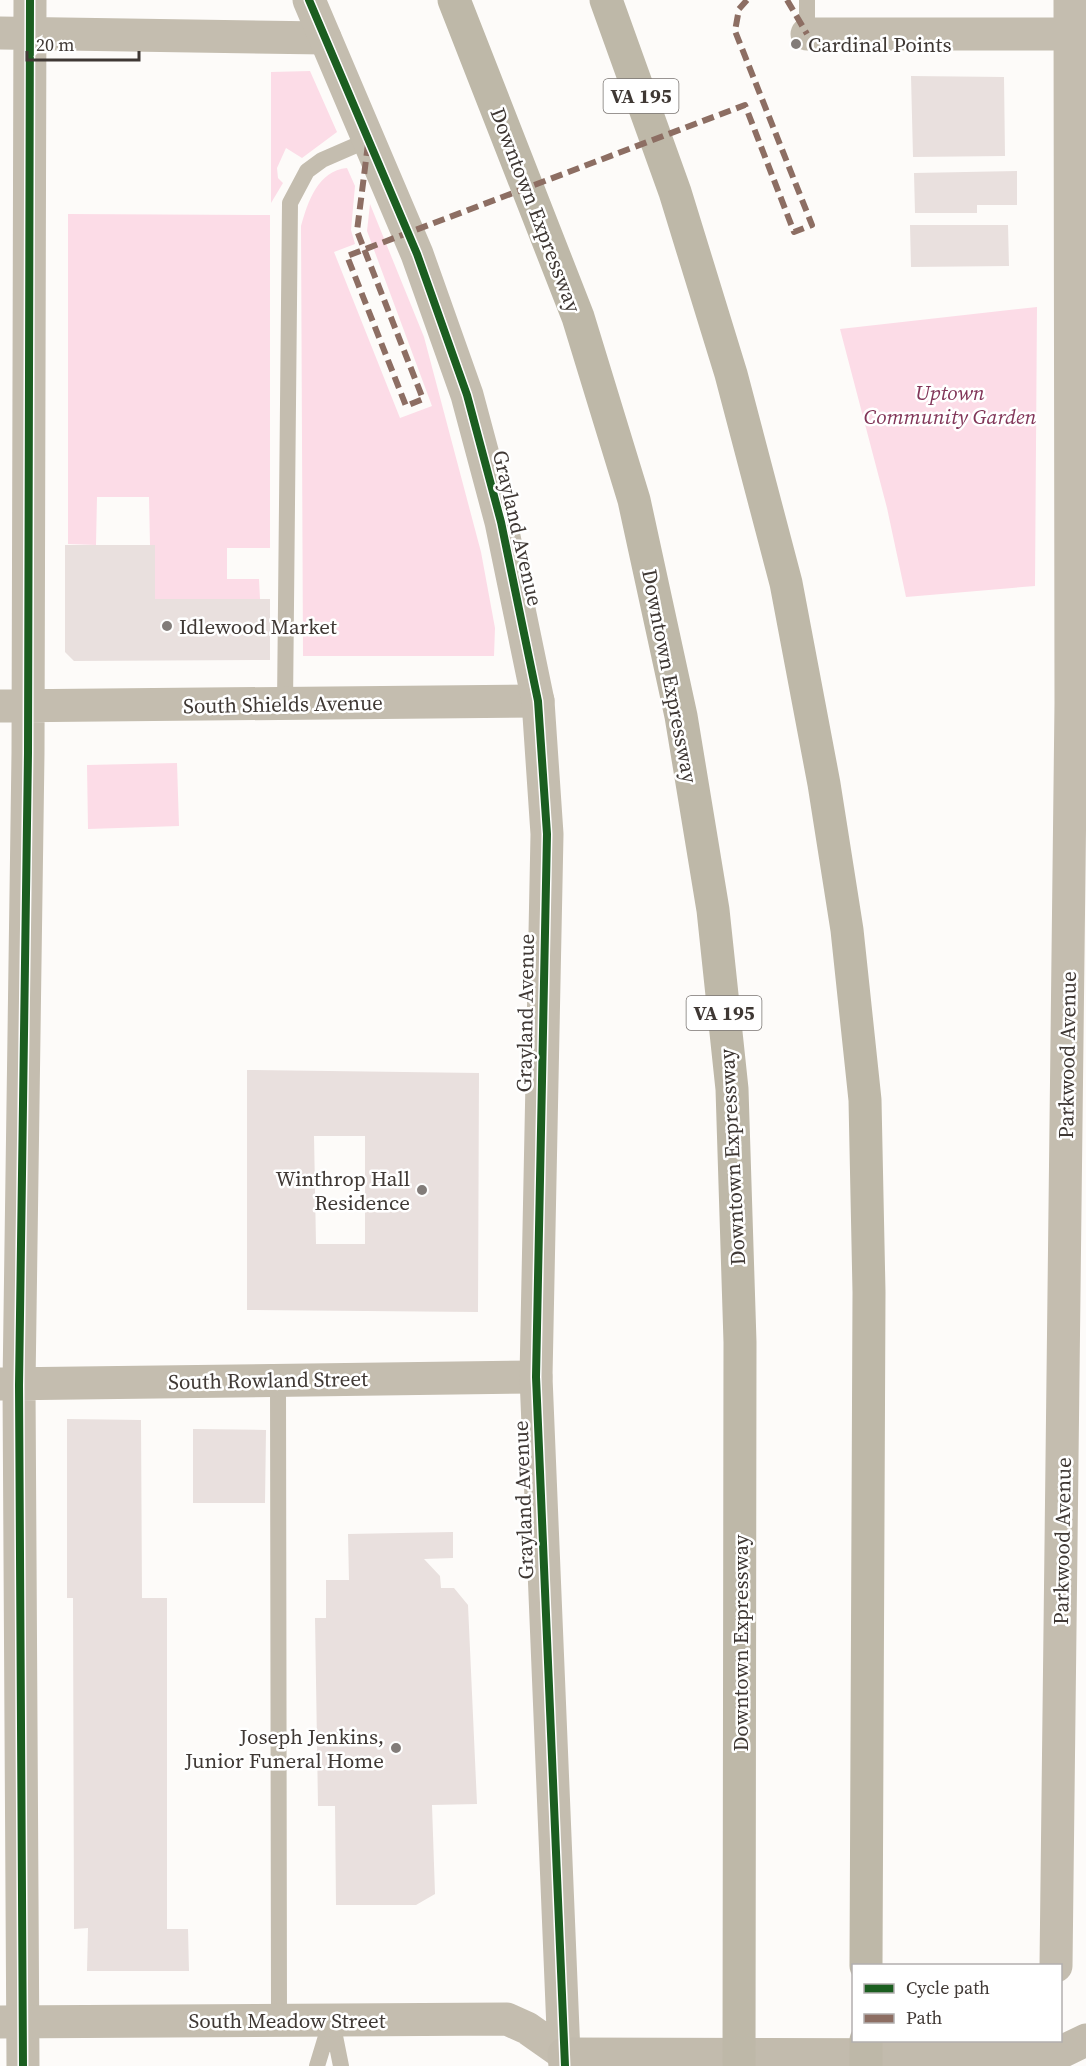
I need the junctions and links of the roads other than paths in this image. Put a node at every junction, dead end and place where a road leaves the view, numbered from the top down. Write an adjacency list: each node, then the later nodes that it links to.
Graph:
1 (30, 0): 8 (street)
2 (309, 0): 11 (street, Grayland Avenue)
3 (454, 0): 34 (highway, Downtown Expressway / VA 195)
4 (606, 0): 13 (highway, VA 195)
5 (625, 0): 13 (highway)
6 (807, 0): 9 (lane)
7 (1070, 0): 10 (street, Parkwood Avenue)
8 (15, 33): 11 (street); 17 (street)
9 (807, 34): 10 (street)
10 (1078, 34): 15 (street, Parkwood Avenue)
11 (325, 38): 12 (street, Grayland Avenue)
12 (368, 140): 14 (street, Grayland Avenue); 16 (lane)
13 (675, 192): 22 (highway, VA 195)
14 (538, 701): 16 (street, South Shields Avenue); 19 (street, Grayland Avenue)
15 (1079, 703): 18 (street, Parkwood Avenue)
16 (285, 705): 17 (street, South Shields Avenue)
17 (14, 706): 21 (street)
18 (1075, 1375): 23 (street, Parkwood Avenue)
19 (536, 1377): 20 (street, South Rowland Street); 30 (street, Grayland Avenue)
20 (278, 1379): 21 (street, South Rowland Street); 24 (lane)
21 (10, 1384): 26 (street)
22 (866, 1964)
23 (1056, 1964)
24 (279, 2020): 25 (street, South Meadow Street); 26 (street, South Meadow Street)
25 (331, 2020): 30 (street, South Meadow Street); 32 (lane); 33 (lane)
26 (12, 2022): 31 (street)
27 (1086, 2040): 29 (main road)
28 (866, 2042): 35 (highway)
29 (1060, 2057): 30 (main road)
30 (559, 2062)
31 (23, 2066)
32 (317, 2066)
33 (341, 2066)
34 (739, 2066)
35 (866, 2066)

